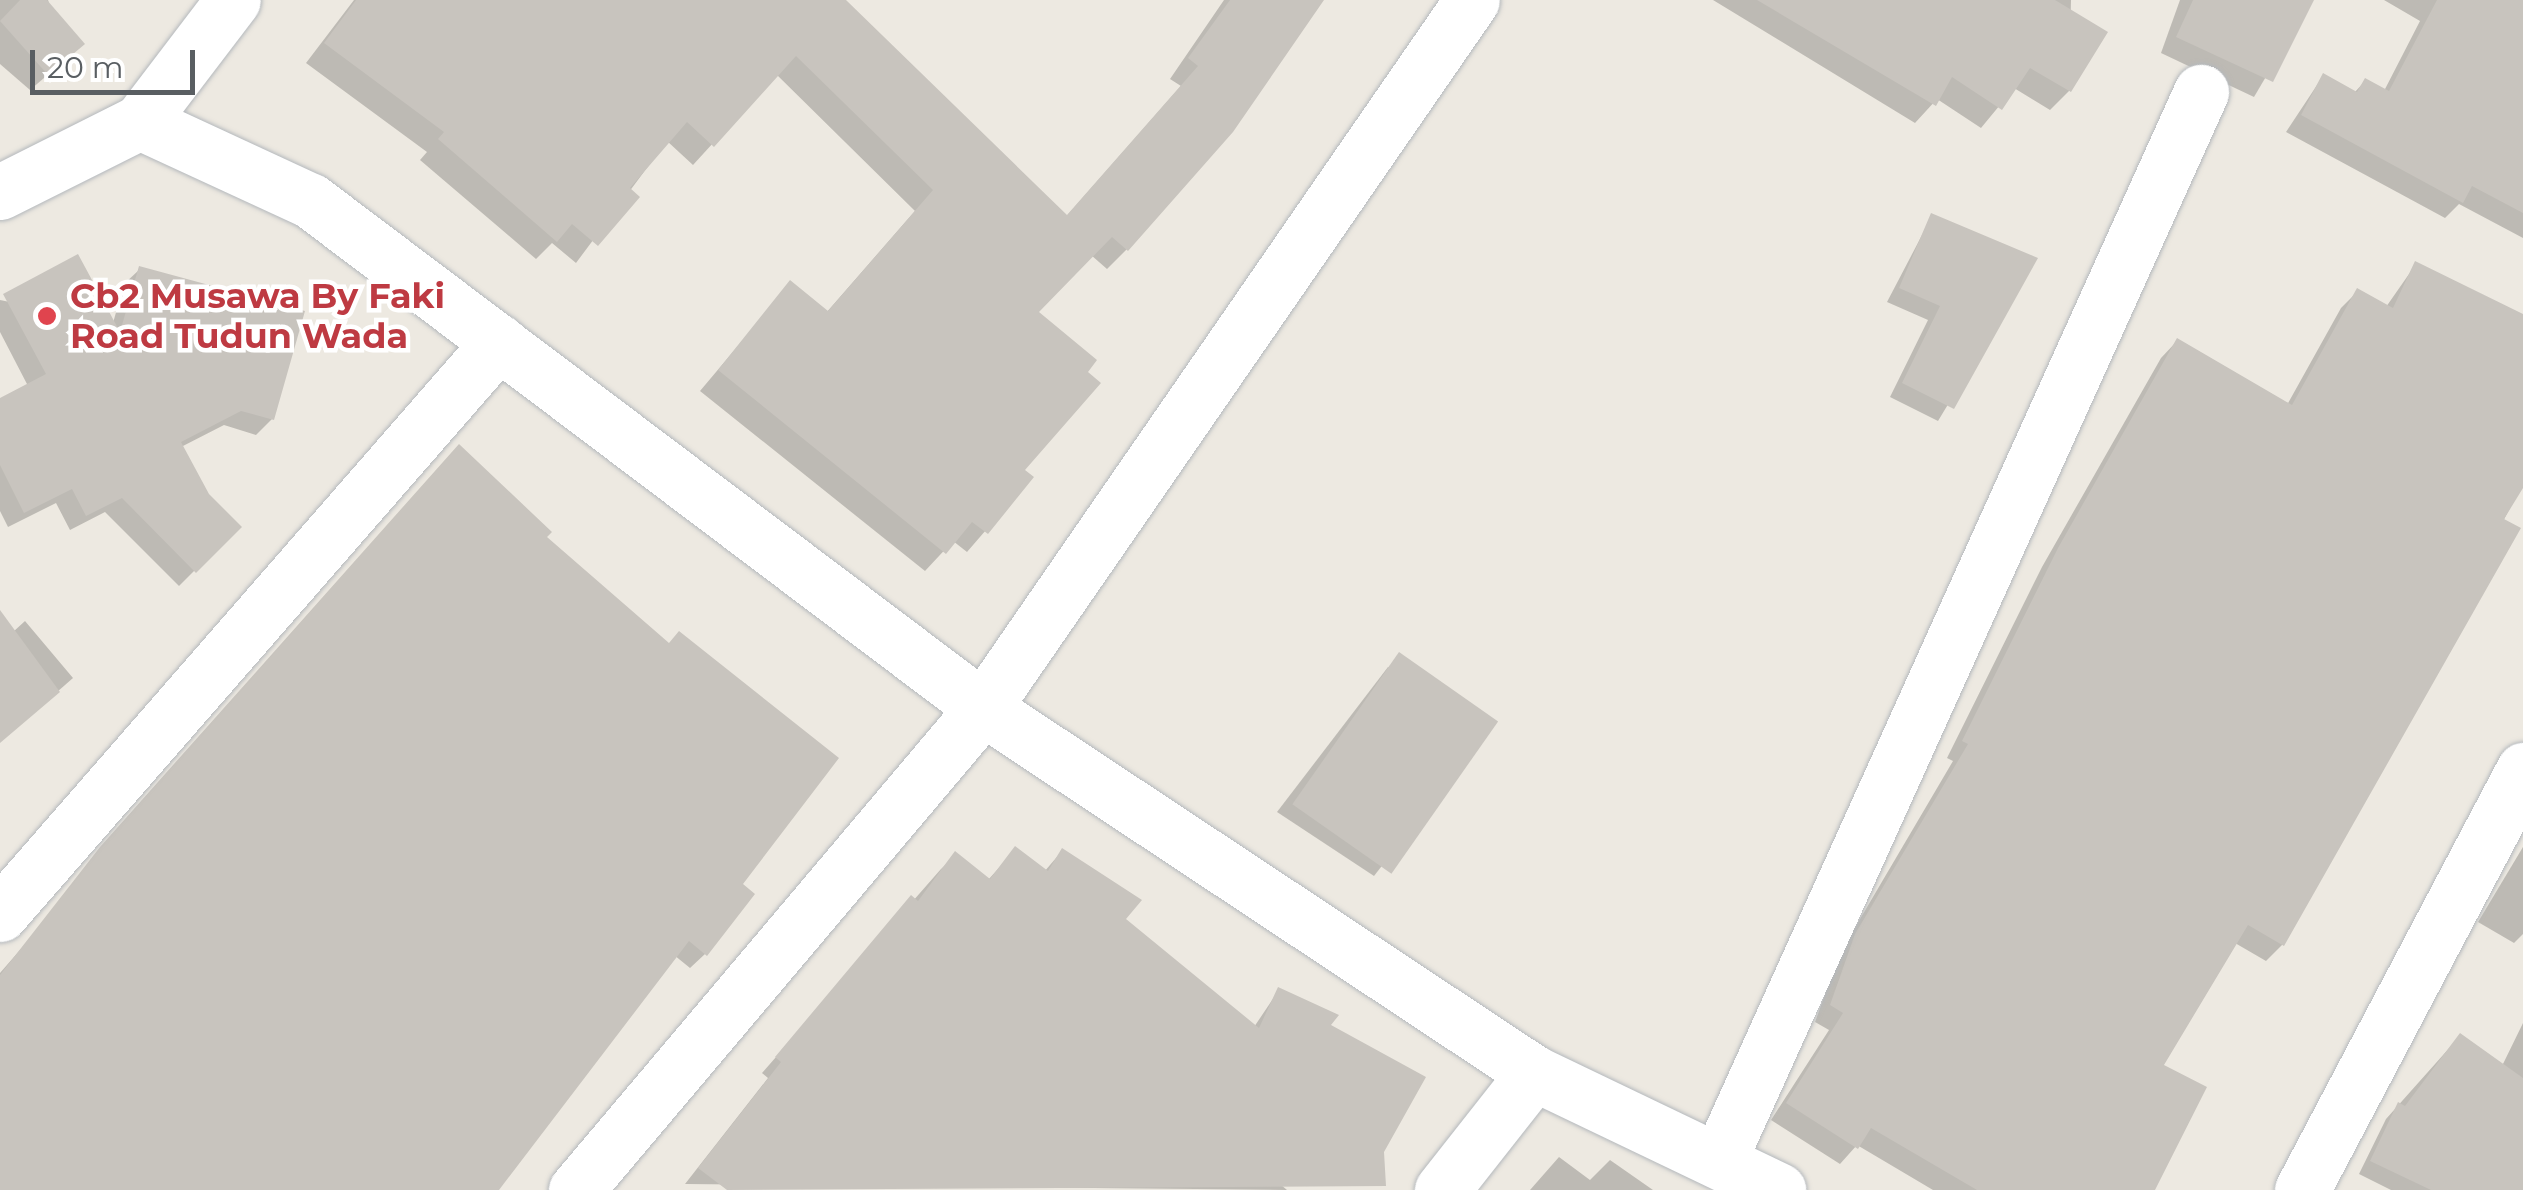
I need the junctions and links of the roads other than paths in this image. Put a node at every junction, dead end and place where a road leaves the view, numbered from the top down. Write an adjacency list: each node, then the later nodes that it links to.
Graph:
1 (233, 0): 4 (street)
2 (1472, 0): 7 (street)
3 (2200, 92): 11 (street)
4 (140, 122): 5 (street); 6 (street)
5 (0, 192)
6 (500, 342): 7 (street); 9 (street)
7 (983, 708): 10 (street); 12 (street)
8 (2523, 770): 15 (street)
9 (0, 914)
10 (1534, 1073): 11 (street); 13 (street)
11 (1719, 1160): 14 (street)
12 (576, 1190)
13 (1442, 1190)
14 (1778, 1190)
15 (2302, 1190)

